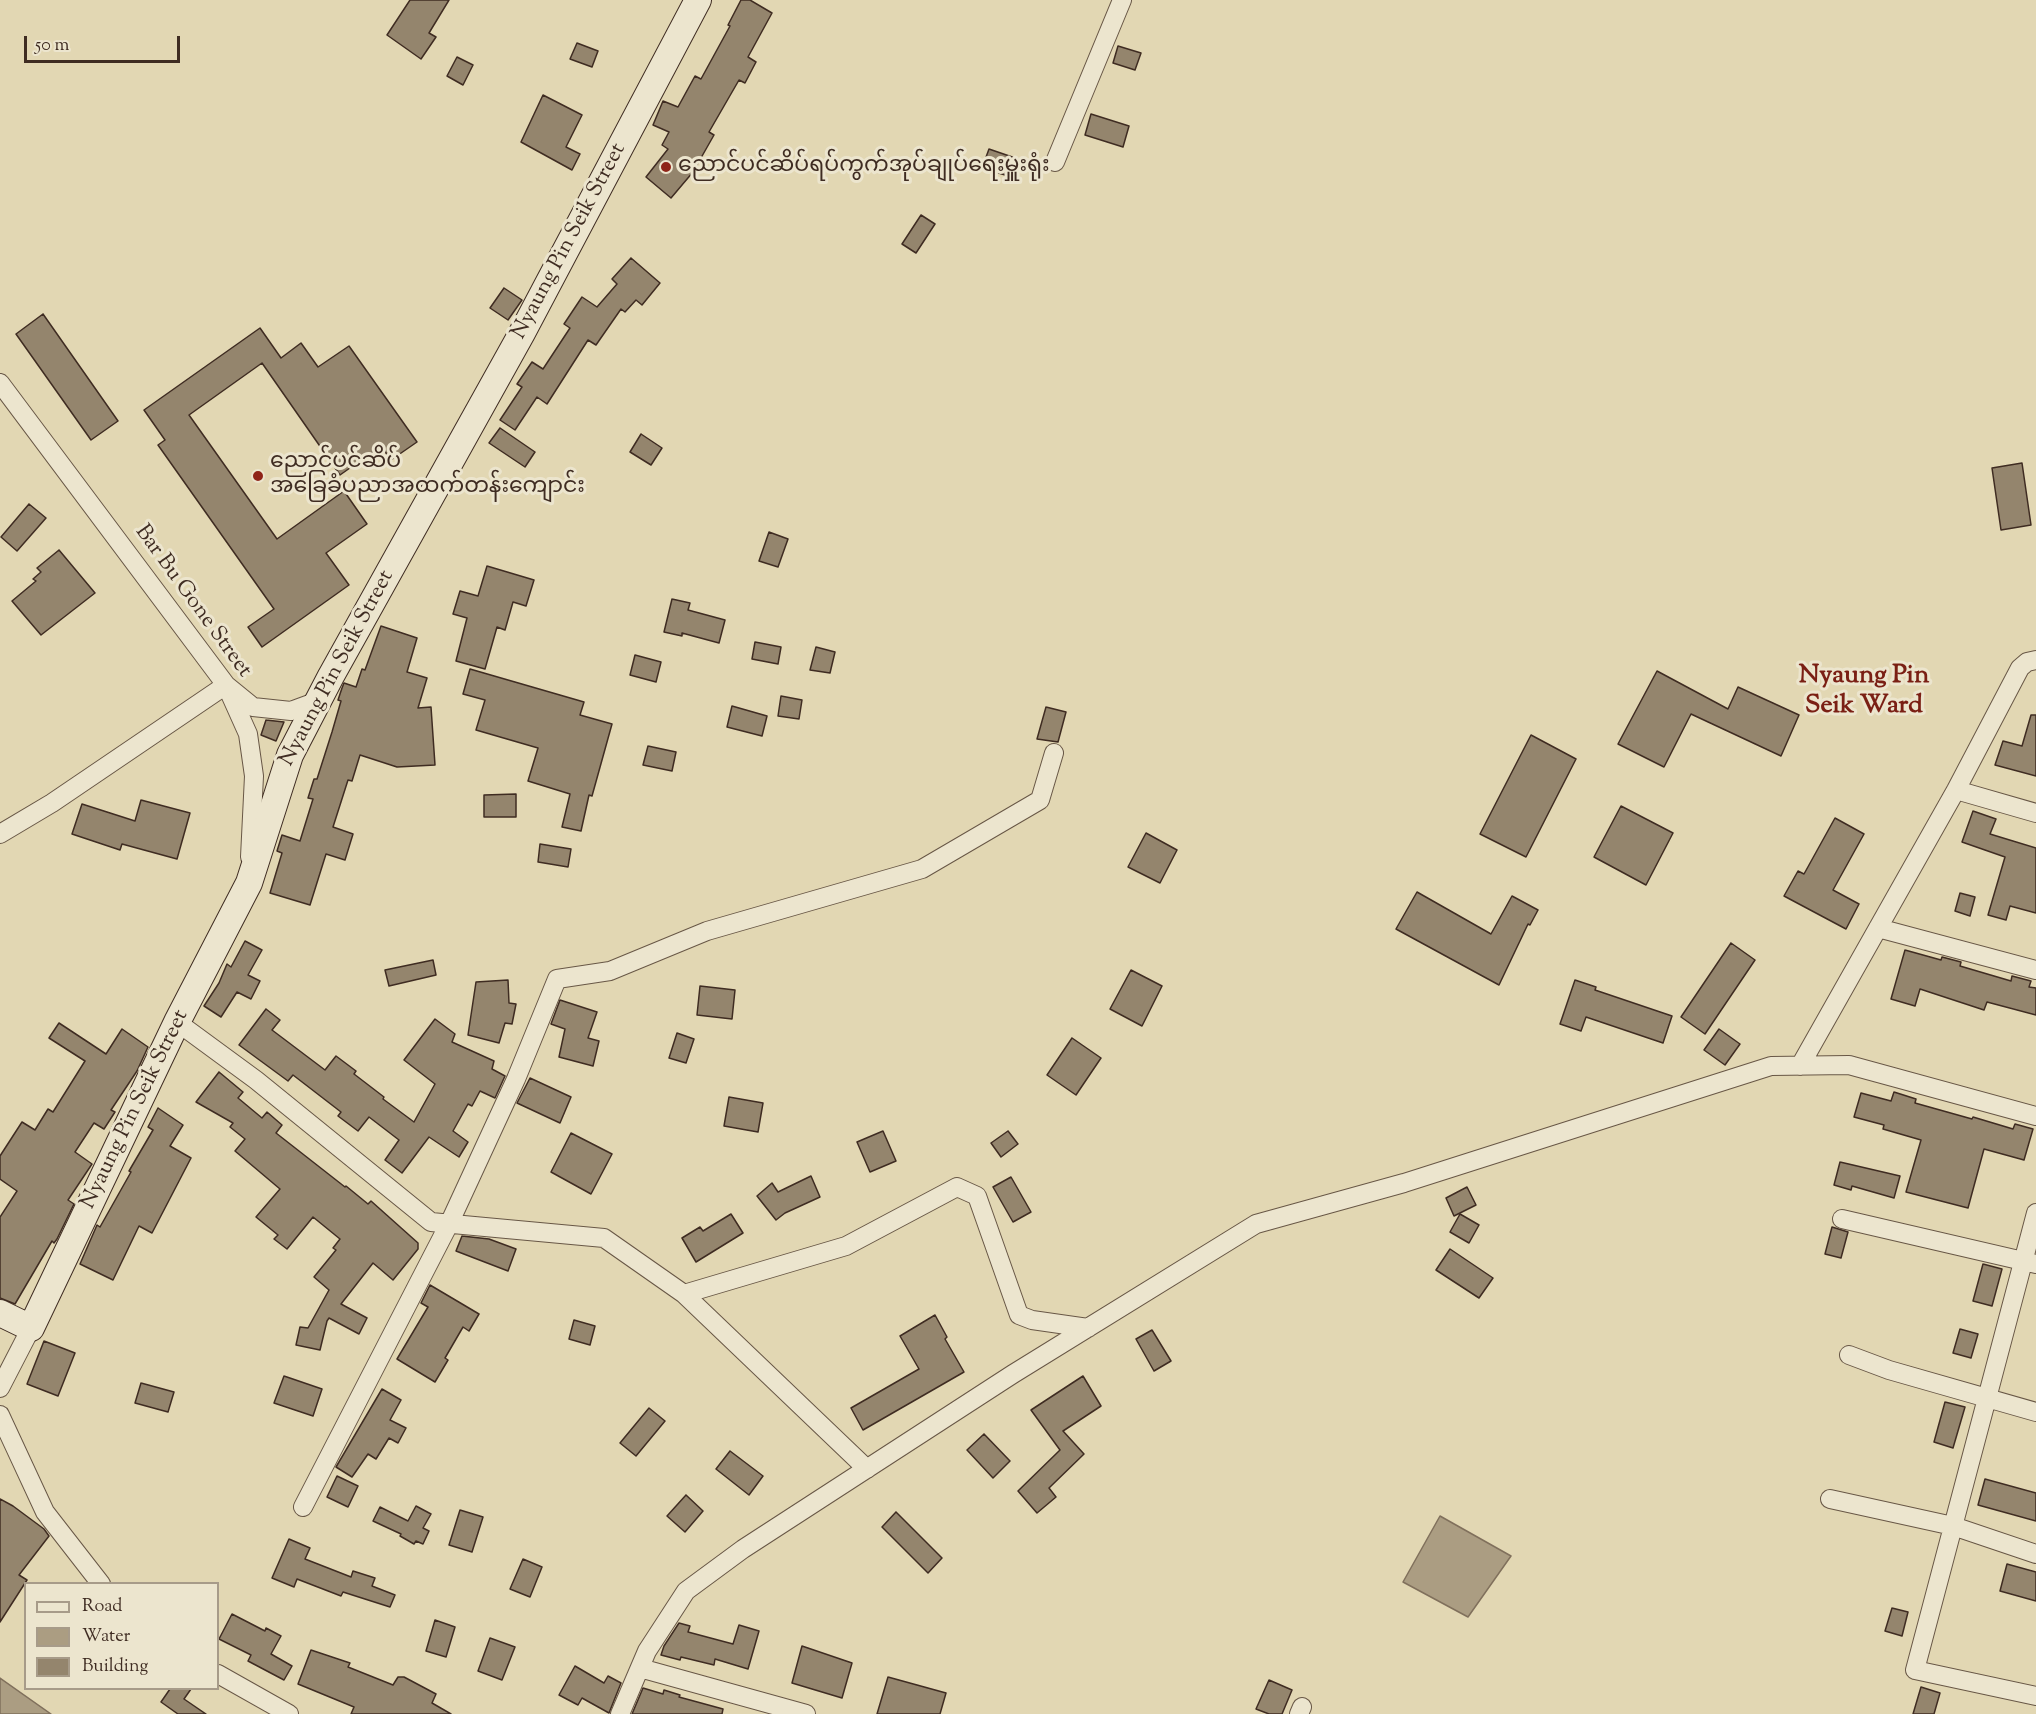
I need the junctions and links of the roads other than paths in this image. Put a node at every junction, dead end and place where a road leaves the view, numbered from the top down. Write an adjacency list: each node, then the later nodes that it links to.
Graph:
1 (698, 0): 7 (street, Nyaung Pin Seik Street)
2 (1122, 0): 3 (street)
3 (1055, 162)
4 (0, 383): 6 (street, Bar Bu Gone Street)
5 (2036, 660): 9 (street)
6 (226, 685): 7 (street); 11 (street); 12 (street, Bar Bu Gone Street)
7 (318, 701): 12 (street, Nyaung Pin Seik Street)
8 (1054, 753): 20 (street)
9 (1956, 790): 10 (street); 13 (street)
10 (2036, 813)
11 (0, 834)
12 (249, 883): 15 (street, Nyaung Pin Seik Street)
13 (1878, 928): 14 (street); 16 (street)
14 (2036, 970)
15 (177, 1022): 20 (street); 24 (street, Nyaung Pin Seik Street)
16 (1800, 1066): 17 (street); 25 (street)
17 (2036, 1116)
18 (2036, 1213): 21 (street)
19 (1842, 1219): 21 (street)
20 (448, 1224): 22 (street); 33 (street)
21 (2030, 1262): 28 (street)
22 (684, 1294): 25 (street); 31 (street)
23 (0, 1313): 24 (street)
24 (31, 1328): 27 (street, Nyaung Pin Seik Street)
25 (1088, 1328): 31 (street)
26 (1850, 1355): 28 (street)
27 (0, 1388)
28 (1987, 1399): 29 (street); 34 (street)
29 (2036, 1412)
30 (0, 1415): 36 (street)
31 (867, 1469): 37 (street)
32 (1830, 1499): 34 (street)
33 (303, 1507)
34 (1953, 1526): 35 (street); 39 (street)
35 (2036, 1554)
36 (99, 1582)
37 (640, 1668): 41 (street); 42 (street)
38 (219, 1675): 40 (street)
39 (2036, 1696)
40 (290, 1714)
41 (620, 1714)
42 (806, 1714)

